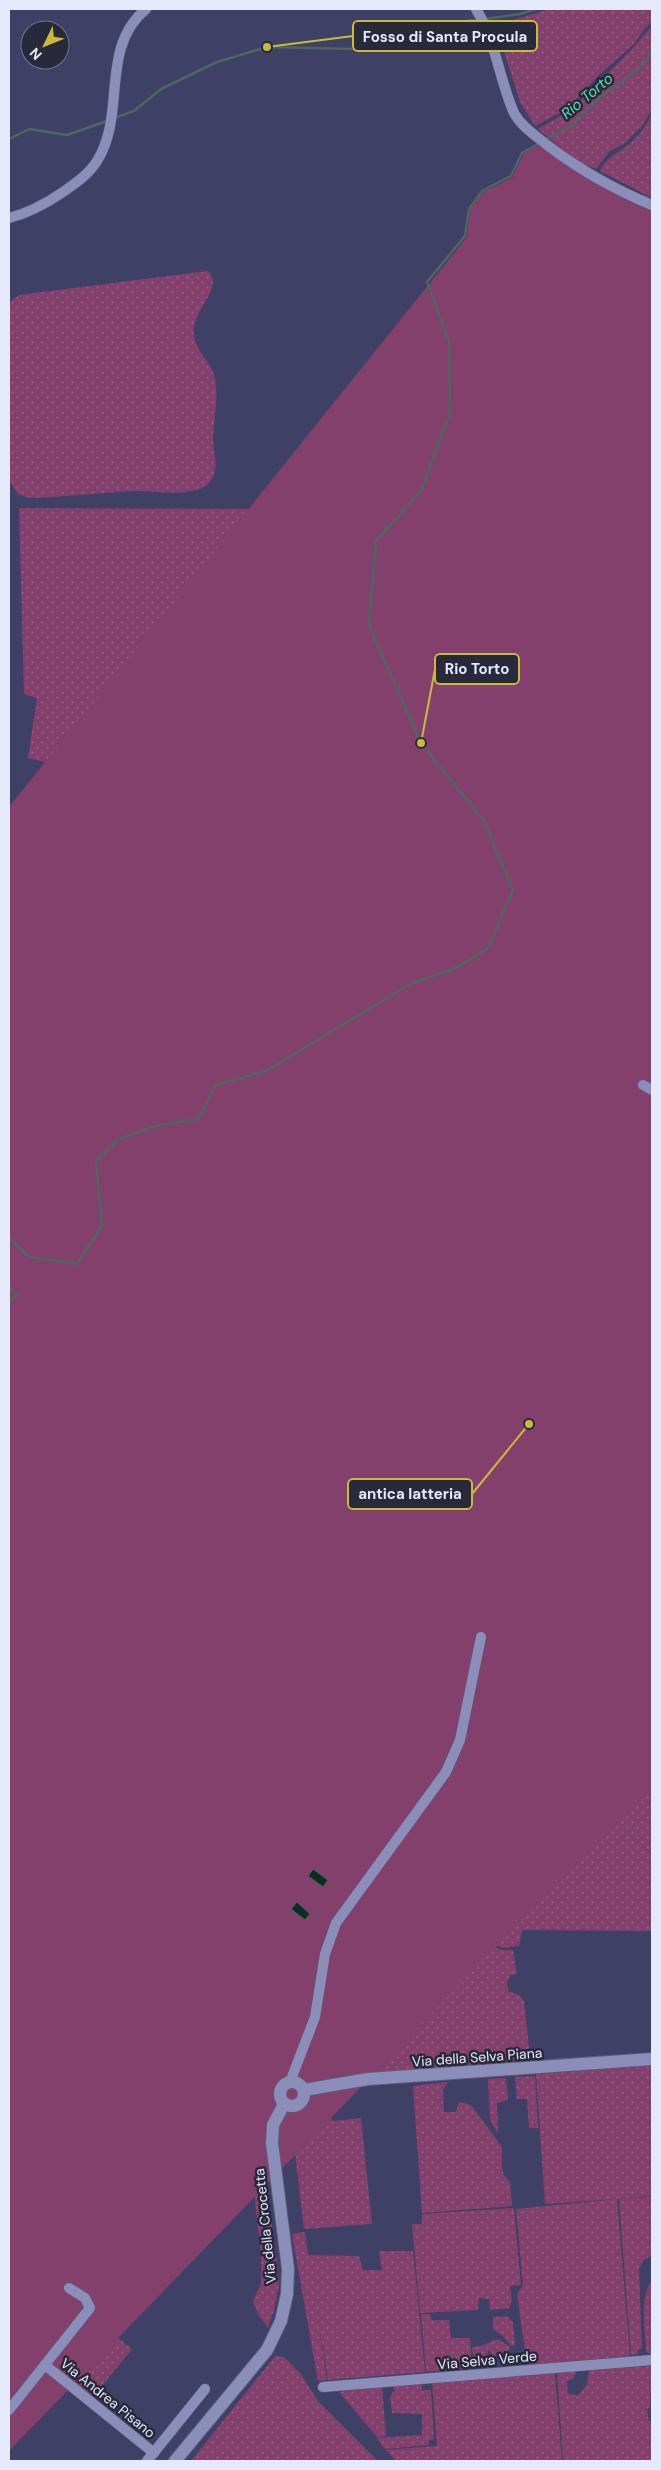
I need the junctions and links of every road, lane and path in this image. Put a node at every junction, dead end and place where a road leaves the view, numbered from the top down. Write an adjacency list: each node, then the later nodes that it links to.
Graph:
1 (146, 9): 4 (street)
2 (476, 9): 3 (street)
3 (652, 205)
4 (9, 218)
5 (481, 1637): 7 (street)
6 (652, 2059): 8 (street, Via della Selva Piana)
7 (290, 2082): 8 (street); 9 (street)
8 (304, 2090): 9 (street)
9 (284, 2104): 17 (street, Via della Crocetta)
10 (69, 2288): 12 (street)
11 (652, 2360): 13 (street, Via Selva Verde)
12 (45, 2365): 15 (street); 16 (street, Via Andrea Pisano)
13 (323, 2387)
14 (206, 2389): 16 (street, Via Andrea Pisano)
15 (9, 2410)
16 (150, 2457)
17 (175, 2461)

